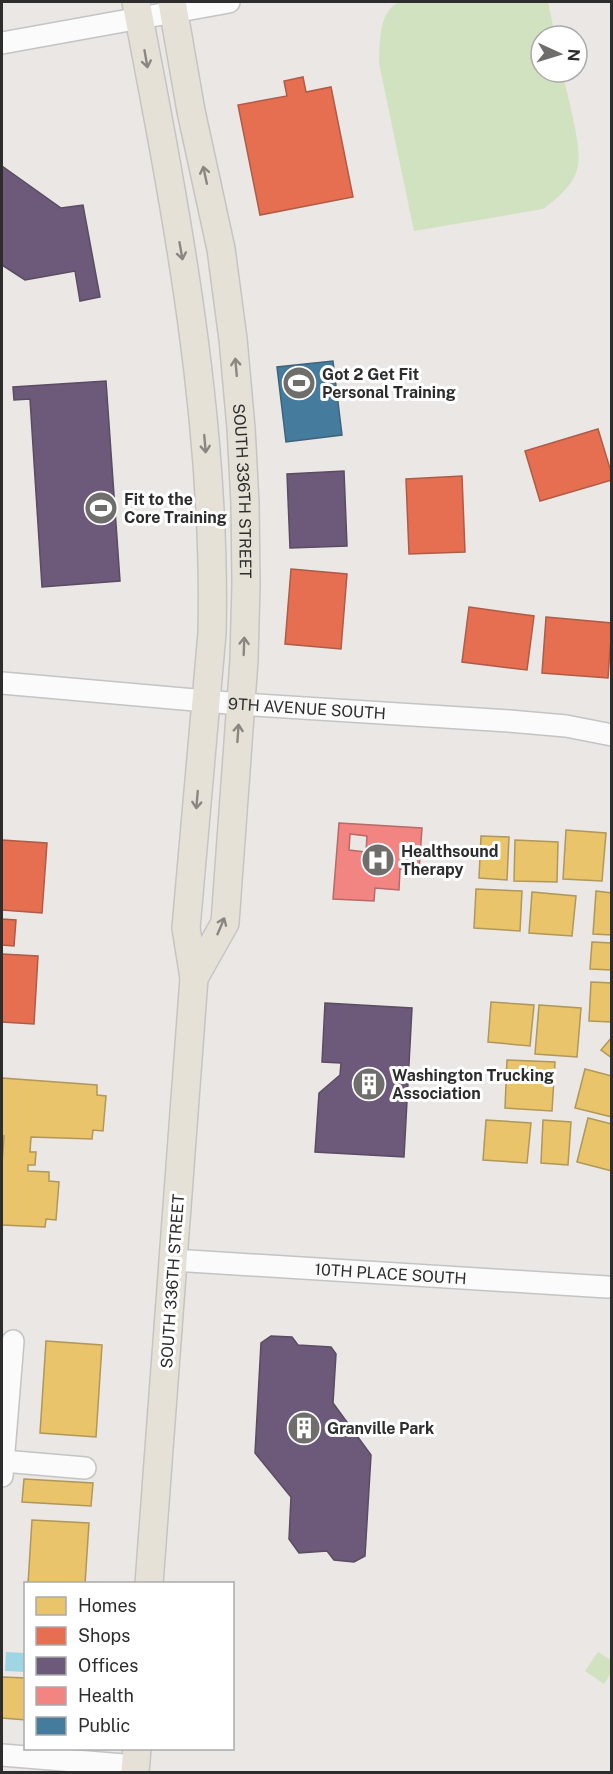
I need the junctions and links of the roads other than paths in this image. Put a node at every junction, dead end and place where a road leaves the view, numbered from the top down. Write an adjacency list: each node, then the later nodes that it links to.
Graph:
1 (229, 2): 2 (street)
2 (173, 6): 3 (street); 7 (main road, SOUTH 336TH STREET, one-way to 2)
3 (137, 9): 4 (street); 6 (main road, SOUTH 336TH STREET, one-way to 6)
4 (2, 43)
5 (2, 683): 6 (street, 9TH AVENUE SOUTH)
6 (205, 700): 7 (street, 9TH AVENUE SOUTH); 9 (main road, SOUTH 336TH STREET, one-way to 9)
7 (240, 704): 8 (street, 9TH AVENUE SOUTH); 9 (main road, SOUTH 336TH STREET, one-way to 7)
8 (612, 735)
9 (194, 978): 10 (main road, SOUTH 336TH STREET)
10 (173, 1260): 11 (street, 10TH PLACE SOUTH); 15 (main road, SOUTH 336TH STREET)
11 (608, 1287)
12 (13, 1341): 14 (street)
13 (85, 1468): 14 (street)
14 (2, 1469)
15 (149, 1582)
16 (2, 1755): 17 (street)
17 (136, 1762)

